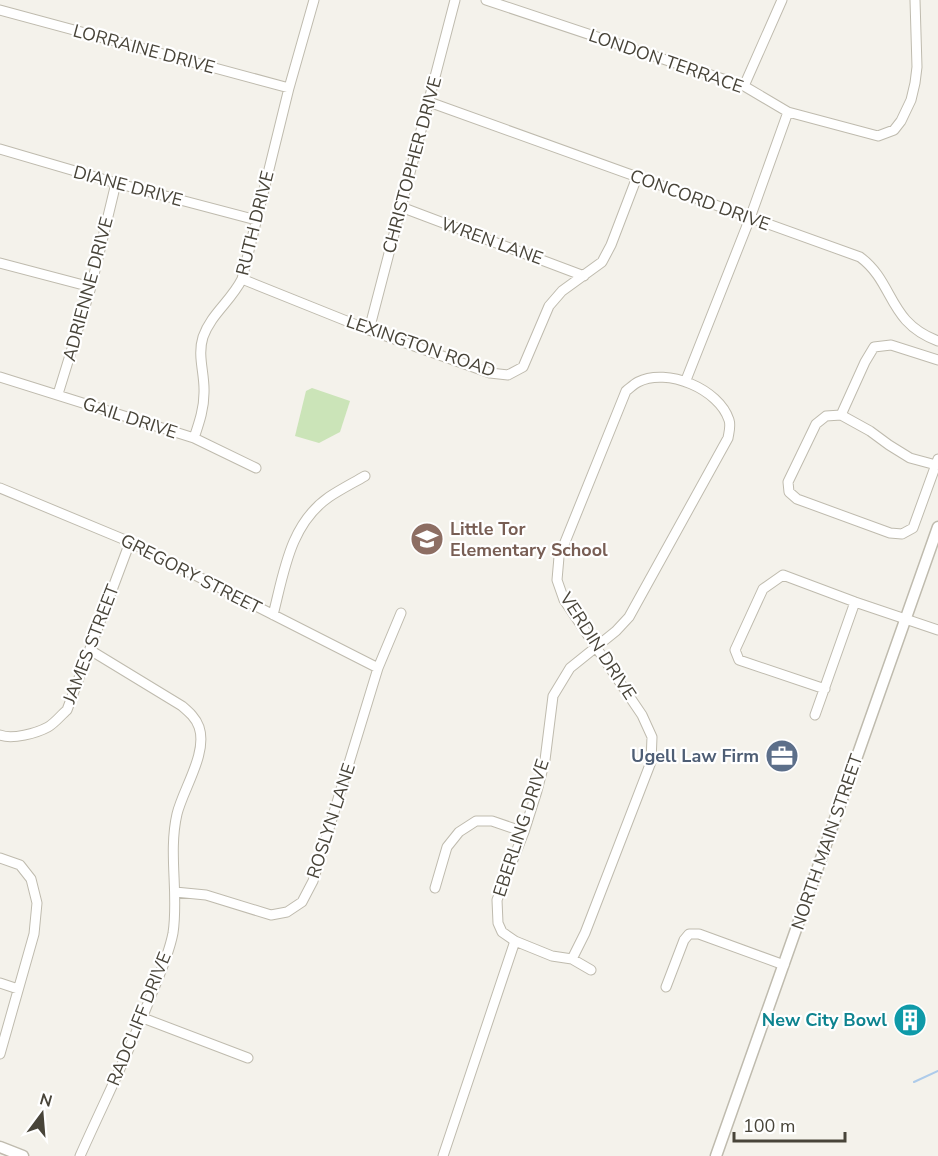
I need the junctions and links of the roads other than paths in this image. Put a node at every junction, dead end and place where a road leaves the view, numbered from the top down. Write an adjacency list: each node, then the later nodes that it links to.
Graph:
1 (314, 0): 8 (street, RUTH DRIVE)
2 (455, 0): 9 (street, CHRISTOPHER DRIVE)
3 (486, 0): 7 (street, LONDON TERRACE)
4 (782, 0): 7 (street)
5 (915, 0): 10 (street, LONDON TERRACE)
6 (0, 10): 8 (street, LORRAINE DRIVE)
7 (744, 86): 10 (street, LONDON TERRACE)
8 (289, 88): 16 (street, RUTH DRIVE)
9 (429, 102): 12 (street, CONCORD DRIVE); 14 (street, CHRISTOPHER DRIVE)
10 (788, 112): 15 (street)
11 (0, 150): 13 (street, DIANE DRIVE)
12 (637, 177): 15 (street, CONCORD DRIVE); 18 (street, LEXINGTON ROAD)
13 (116, 183): 16 (street, DIANE DRIVE); 20 (street, ADRIENNE DRIVE)
14 (400, 207): 18 (street, WREN LANE); 21 (street, CHRISTOPHER DRIVE)
15 (750, 218): 22 (street, CONCORD DRIVE); 26 (street)
16 (256, 220): 19 (street, RUTH DRIVE)
17 (0, 262): 20 (street)
18 (584, 276): 21 (street, LEXINGTON ROAD)
19 (242, 279): 21 (street, LEXINGTON ROAD); 29 (street, RUTH DRIVE)
20 (91, 287): 27 (street, ADRIENNE DRIVE)
21 (369, 330)
22 (933, 339): 23 (street)
23 (924, 356): 24 (street); 28 (street)
24 (938, 360)
25 (0, 377): 27 (street, GAIL DRIVE)
26 (686, 380): 41 (street, EBERLING DRIVE); 41 (street, VERDIN DRIVE)
27 (58, 394): 29 (street, GAIL DRIVE)
28 (842, 415): 30 (street); 30 (street)
29 (194, 438): 31 (street, GAIL DRIVE)
30 (937, 462)
31 (256, 468)
32 (365, 476): 38 (street)
33 (0, 488): 35 (street, GREGORY STREET)
34 (938, 527): 39 (street, NORTH MAIN STREET)
35 (130, 542): 38 (street, GREGORY STREET); 42 (street, JAMES STREET)
36 (855, 602): 39 (street); 44 (street); 44 (street)
37 (401, 613): 43 (street, ROSLYN LANE)
38 (273, 615): 43 (street, GREGORY STREET)
39 (906, 619): 40 (street); 53 (street, NORTH MAIN STREET)
40 (938, 630)
41 (597, 647): 47 (street, EBERLING DRIVE); 52 (street, VERDIN DRIVE)
42 (90, 650): 46 (street, JAMES STREET); 50 (street, RADCLIFF DRIVE)
43 (378, 668): 50 (street, ROSLYN LANE)
44 (825, 689): 45 (street)
45 (815, 715)
46 (0, 735)
47 (524, 832): 49 (street); 51 (street, EBERLING DRIVE)
48 (0, 858): 57 (street)
49 (435, 888)
50 (175, 892): 58 (street, RADCLIFF DRIVE)
51 (515, 941): 52 (street); 64 (street)
52 (572, 959): 54 (street)
53 (784, 965): 56 (street); 65 (street, NORTH MAIN STREET)
54 (591, 970)
55 (0, 983): 57 (street)
56 (666, 987)
57 (18, 989): 59 (street)
58 (143, 1018): 60 (street); 63 (street, RADCLIFF DRIVE)
59 (0, 1054)
60 (248, 1058)
61 (0, 1147): 62 (street)
62 (23, 1156)
63 (80, 1156)
64 (443, 1156)
65 (716, 1156)

